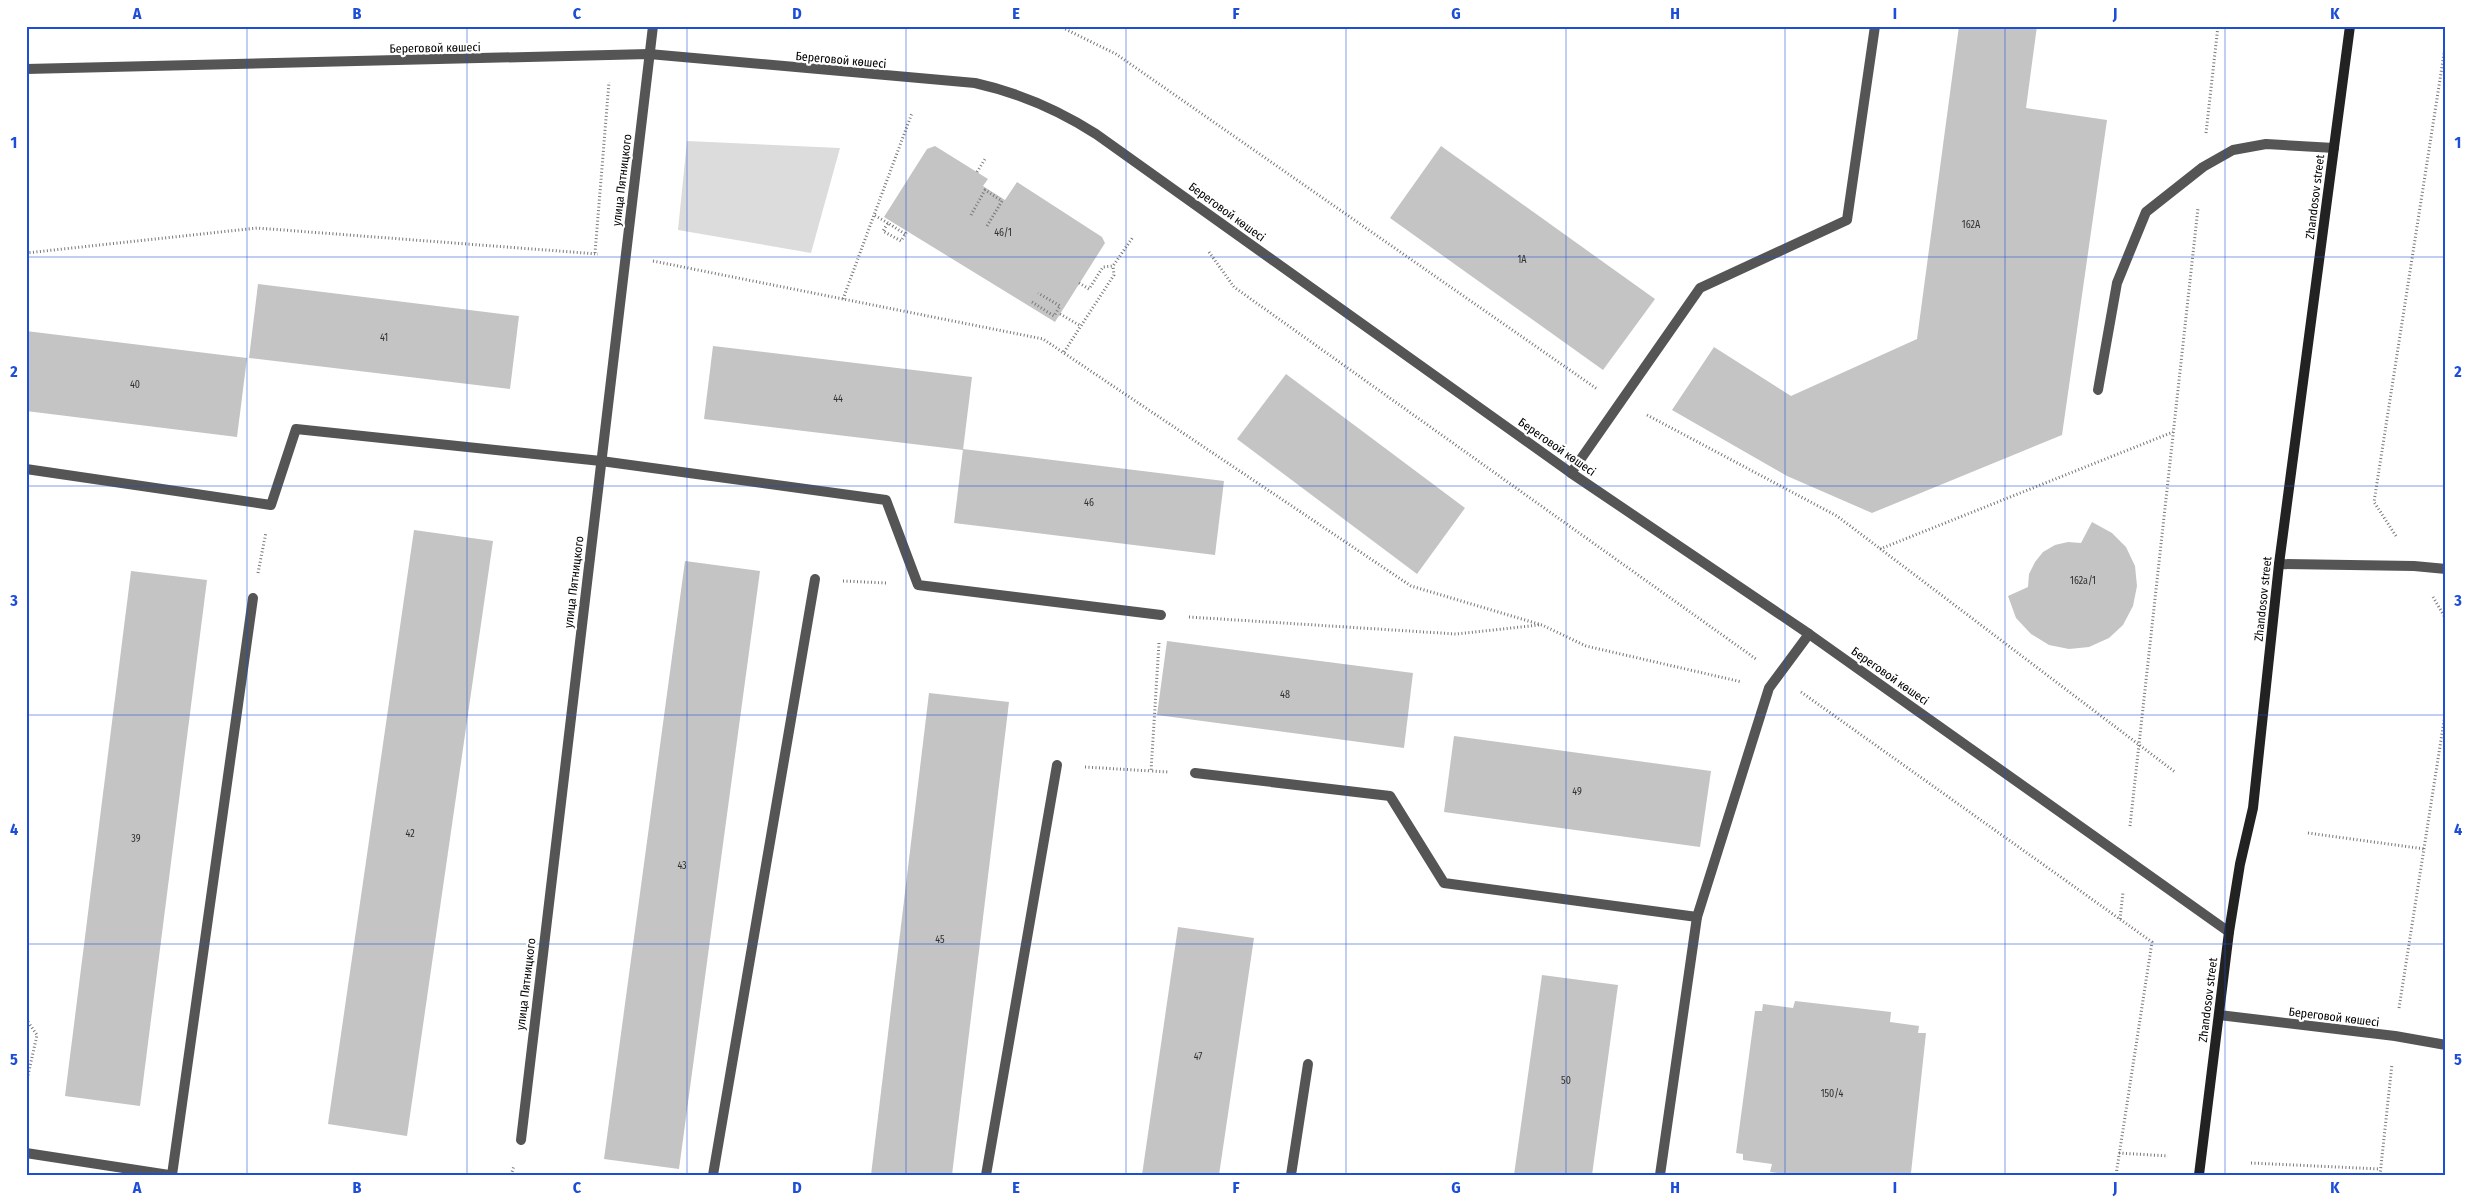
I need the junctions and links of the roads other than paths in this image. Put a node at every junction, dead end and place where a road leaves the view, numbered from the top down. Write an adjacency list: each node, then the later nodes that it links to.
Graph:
1 (653, 26): 4 (street, улица Пятницкого)
2 (1875, 26): 10 (street)
3 (2350, 26): 6 (main road, Zhandosov street)
4 (649, 54): 5 (street, Береговой көшесі); 8 (street, улица Пятницкого); 10 (street, Береговой көшесі)
5 (26, 69)
6 (2334, 148): 7 (street); 11 (main road, Zhandosov street)
7 (2098, 390)
8 (601, 461): 9 (street); 15 (street); 24 (street, улица Пятницкого)
9 (26, 469)
10 (1571, 473): 16 (street, Береговой көшесі)
11 (2280, 564): 12 (street); 20 (main road, Zhandosov street)
12 (2446, 569)
13 (815, 579): 27 (street)
14 (253, 598): 26 (street)
15 (1161, 615)
16 (1810, 634): 19 (street); 20 (street, Береговой көшесі)
17 (1057, 765): 28 (street)
18 (1195, 773): 19 (street)
19 (1698, 917): 30 (street)
20 (2229, 932): 21 (main road, Zhandosov street)
21 (2219, 1016): 22 (street, Береговой көшесі); 31 (main road, Zhandosov street)
22 (2446, 1045)
23 (1308, 1064): 29 (street)
24 (520, 1140)
25 (26, 1153): 26 (street)
26 (170, 1175)
27 (713, 1175)
28 (986, 1175)
29 (1291, 1175)
30 (1660, 1175)
31 (2199, 1175)

